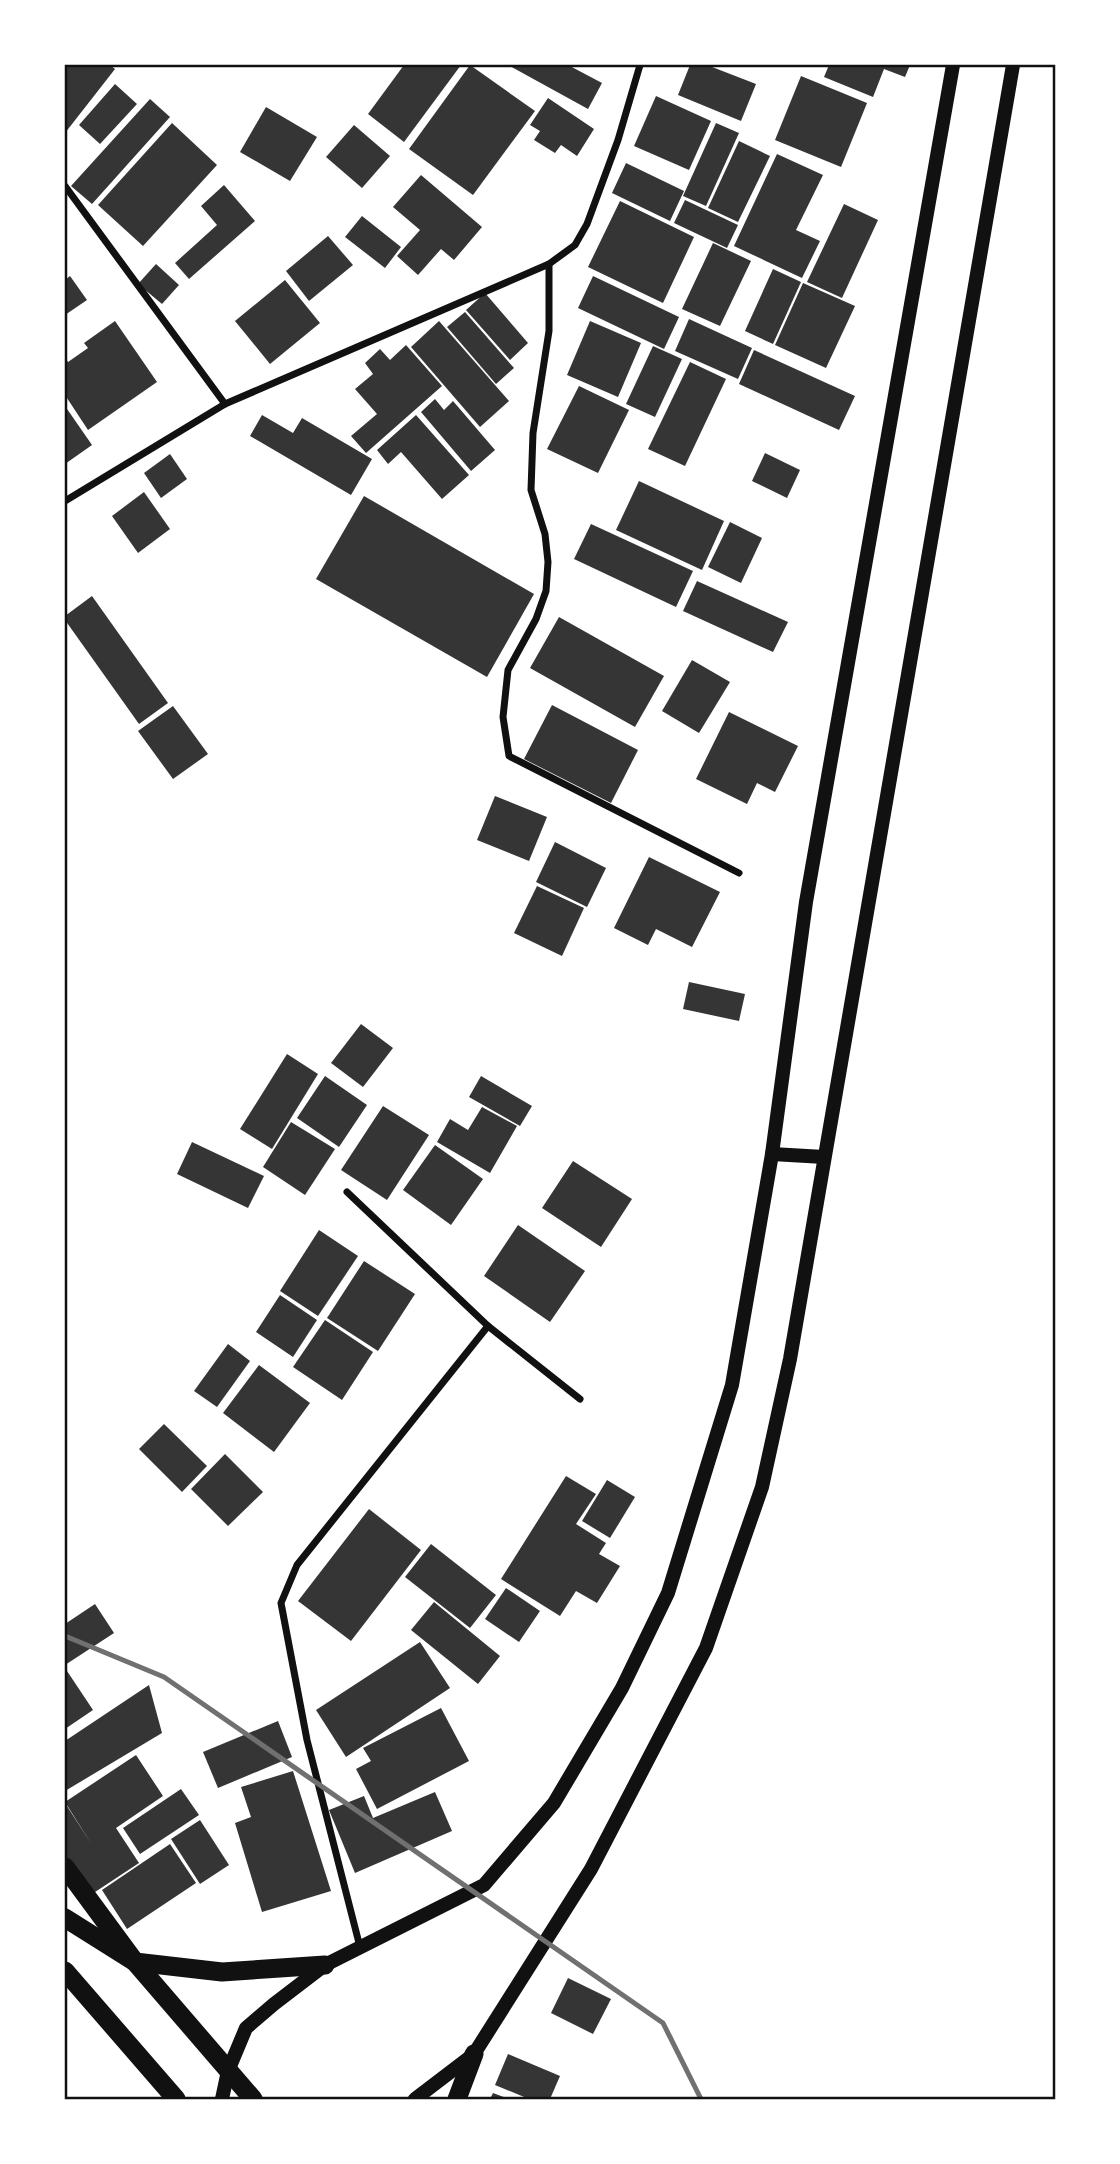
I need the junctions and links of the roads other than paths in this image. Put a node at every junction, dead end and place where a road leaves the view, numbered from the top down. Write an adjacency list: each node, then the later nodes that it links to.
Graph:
1 (640, 65): 5 (street)
2 (953, 65): 9 (main road)
3 (1013, 65): 10 (main road)
4 (65, 186): 6 (street)
5 (549, 264): 6 (street); 8 (street)
6 (225, 404): 7 (street)
7 (65, 501)
8 (739, 873)
9 (772, 1154): 10 (main road); 16 (main road)
10 (824, 1157): 20 (main road)
11 (348, 1192): 12 (street)
12 (488, 1325): 13 (street); 16 (street)
13 (580, 1399)
14 (65, 1867): 17 (highway)
15 (65, 1918): 17 (highway)
16 (360, 1947): 18 (main road)
17 (135, 1962): 18 (highway); 21 (highway)
18 (324, 1965): 21 (main road)
19 (66, 1973): 22 (highway)
20 (474, 2054): 25 (main road); 26 (highway)
21 (229, 2071): 23 (main road); 24 (highway)
22 (176, 2099)
23 (222, 2099)
24 (253, 2099)
25 (415, 2099)
26 (457, 2099)

